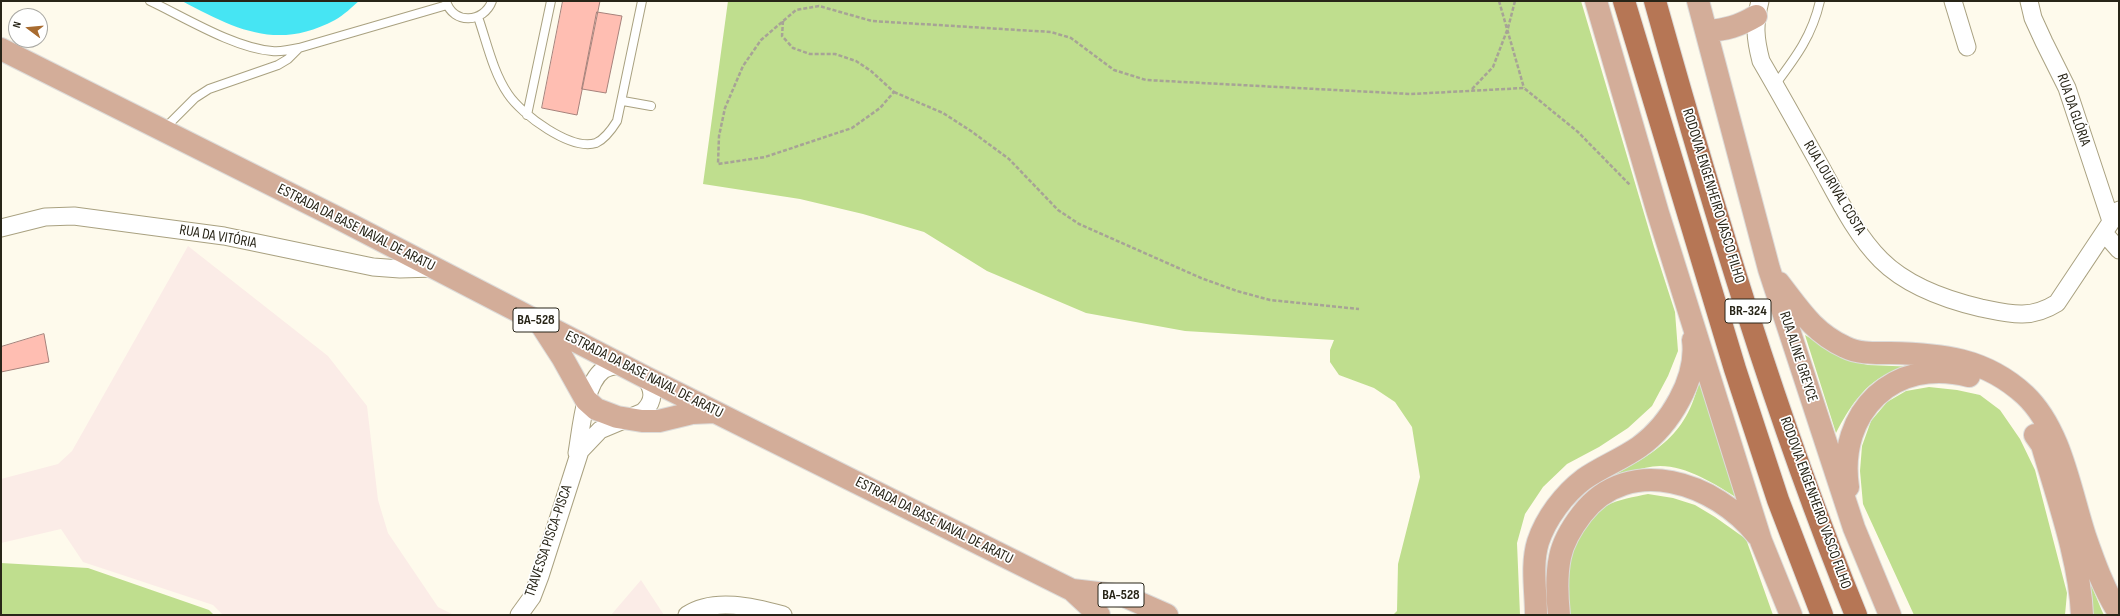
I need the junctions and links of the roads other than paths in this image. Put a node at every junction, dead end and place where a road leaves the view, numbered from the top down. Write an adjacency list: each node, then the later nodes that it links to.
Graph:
1 (150, 1): 17 (lane)
2 (492, 1): 14 (lane)
3 (551, 1): 22 (lane)
4 (642, 1): 20 (lane)
5 (1596, 1): 29 (main road)
6 (1624, 1): 49 (highway, RODOVIA ENGENHEIRO VASCO FILHO / BR-324)
7 (1655, 1): 50 (highway, RODOVIA ENGENHEIRO VASCO FILHO / BR-324)
8 (1698, 1): 15 (main road, RUA ALINE GREYCE)
9 (1820, 1): 19 (lane)
10 (1953, 1): 16 (street)
11 (2029, 1): 24 (street, RUA DA GLÓRIA)
12 (447, 3): 14 (lane); 17 (lane)
13 (1758, 8): 15 (main road); 19 (street, RUA LOURIVAL COSTA)
14 (478, 17): 22 (lane)
15 (1706, 30): 28 (main road, RUA ALINE GREYCE)
16 (1967, 47)
17 (299, 48): 23 (lane)
18 (1, 49): 23 (main road, ESTRADA DA BASE NAVAL DE ARATU / BA-528)
19 (1775, 85): 24 (street, RUA LOURIVAL COSTA)
20 (623, 101): 21 (lane); 22 (lane)
21 (651, 106)
22 (527, 115)
23 (162, 130): 27 (main road, ESTRADA DA BASE NAVAL DE ARATU / BA-528)
24 (2111, 221): 26 (street, RUA DA GLÓRIA)
25 (1, 228): 27 (street, RUA DA VITÓRIA)
26 (2119, 250)
27 (435, 268): 30 (main road, ESTRADA DA BASE NAVAL DE ARATU / BA-528)
28 (1769, 269): 37 (main road, RUA ALINE GREYCE); 40 (main road)
29 (1688, 306): 38 (main road); 46 (main road)
30 (540, 322): 31 (main road, ESTRADA DA BASE NAVAL DE ARATU / BA-528); 33 (main road)
31 (621, 365): 32 (main road, ESTRADA DA BASE NAVAL DE ARATU / BA-528); 33 (street, TRAVESSA PISCA-PISCA)
32 (645, 377): 34 (main road, ESTRADA DA BASE NAVAL DE ARATU / BA-528); 35 (street, TRAVESSA PISCA-PISCA)
33 (586, 400): 35 (main road); 36 (street, TRAVESSA PISCA-PISCA)
34 (716, 412): 35 (main road); 39 (main road, ESTRADA DA BASE NAVAL DE ARATU / BA-528)
35 (626, 419): 36 (street, TRAVESSA PISCA-PISCA)
36 (574, 465): 41 (street, TRAVESSA PISCA-PISCA)
37 (1854, 528): 51 (main road, RUA ALINE GREYCE); 52 (main road)
38 (1761, 540): 47 (main road); 48 (main road)
39 (1072, 590): 44 (main road); 45 (main road, ESTRADA DA BASE NAVAL DE ARATU / BA-528)
40 (2119, 613)
41 (519, 615)
42 (687, 615): 43 (street)
43 (782, 615)
44 (1099, 615)
45 (1167, 615)
46 (1536, 615)
47 (1559, 615)
48 (1791, 615)
49 (1822, 615)
50 (1856, 615)
51 (1890, 615)
52 (2082, 615)

